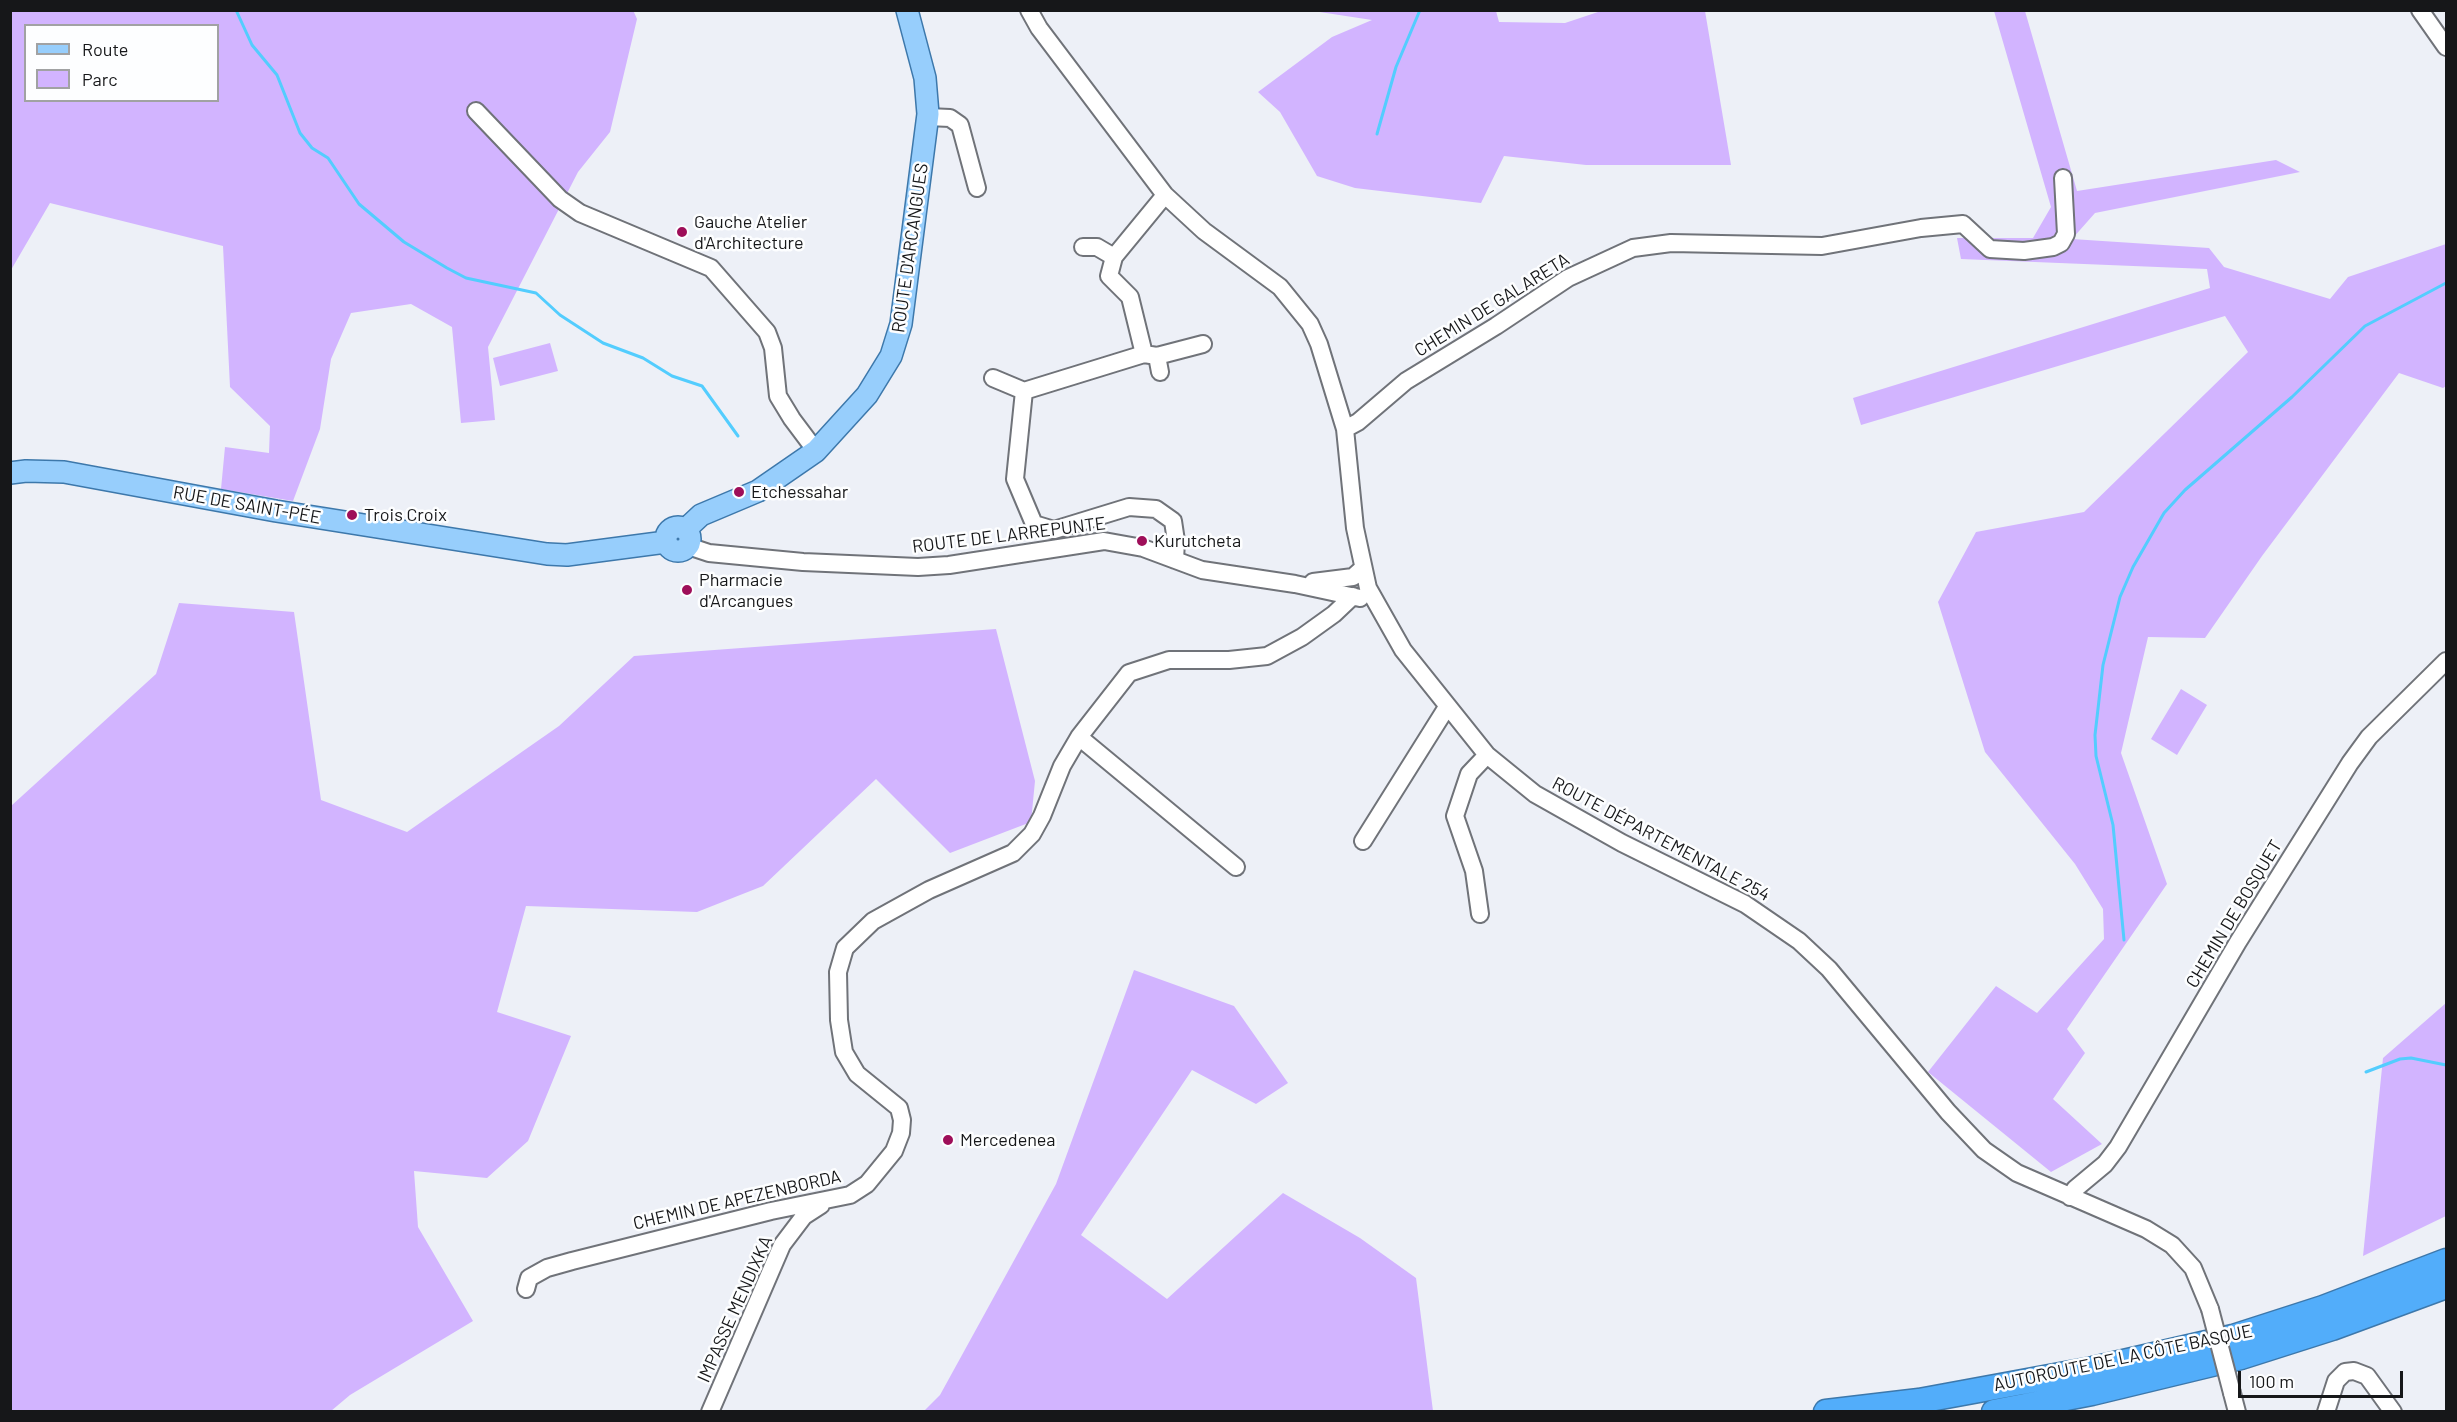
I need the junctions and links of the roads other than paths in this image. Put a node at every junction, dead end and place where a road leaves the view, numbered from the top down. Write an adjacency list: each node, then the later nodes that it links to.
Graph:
1 (907, 10): 6 (main road, ROUTE D'ARCANGUES)
2 (1029, 10): 9 (street, ROUTE DÉPARTEMENTALE 254)
3 (2420, 10): 4 (street)
4 (2446, 47)
5 (476, 111): 17 (street)
6 (928, 117): 8 (street); 17 (main road, ROUTE D'ARCANGUES)
7 (2063, 178): 16 (street, CHEMIN DE GALARETA)
8 (977, 188)
9 (1165, 195): 11 (street); 16 (street, ROUTE DÉPARTEMENTALE 254)
10 (1083, 247): 11 (street)
11 (1114, 257): 13 (street)
12 (1203, 344): 13 (street)
13 (1154, 361): 15 (street)
14 (993, 378): 15 (street)
15 (1024, 391): 21 (street)
16 (1345, 429): 22 (street, ROUTE DÉPARTEMENTALE 254)
17 (816, 451): 19 (main road, ROUTE D'ARCANGUES)
18 (10, 473): 20 (main road, RUE DE SAINT-PÉE)
19 (687, 537): 20 (main road, ROUTE D'ARCANGUES); 21 (street, ROUTE DE LARREPUNTE)
20 (666, 542)
21 (1175, 560): 23 (street, ROUTE DE LARREPUNTE)
22 (1362, 569): 23 (street, ROUTE DE LARREPUNTE); 24 (street, ROUTE DÉPARTEMENTALE 254)
23 (1344, 590): 24 (street, ROUTE DE LARREPUNTE); 27 (street, CHEMIN DE APEZENBORDA)
24 (1374, 601): 26 (street, ROUTE DÉPARTEMENTALE 254)
25 (2446, 661): 32 (street, CHEMIN DE BOSQUET)
26 (1447, 707): 28 (street, ROUTE DÉPARTEMENTALE 254); 29 (street)
27 (1079, 737): 30 (street); 33 (street, CHEMIN DE APEZENBORDA)
28 (1487, 755): 31 (street); 32 (street, ROUTE DÉPARTEMENTALE 254)
29 (1363, 842)
30 (1236, 867)
31 (1480, 914)
32 (2070, 1197): 40 (street, ROUTE DÉPARTEMENTALE 254, bridge)
33 (826, 1201): 36 (street, CHEMIN DE APEZENBORDA); 37 (street, IMPASSE MENDIXKA)
34 (2446, 1261): 38 (highway, AUTOROUTE DE LA CÔTE BASQUE)
35 (2446, 1286): 39 (highway, AUTOROUTE DE LA CÔTE BASQUE)
36 (526, 1289)
37 (710, 1412)
38 (1826, 1412)
39 (1994, 1412)
40 (2237, 1412)
41 (2326, 1412): 42 (street)
42 (2393, 1412)

